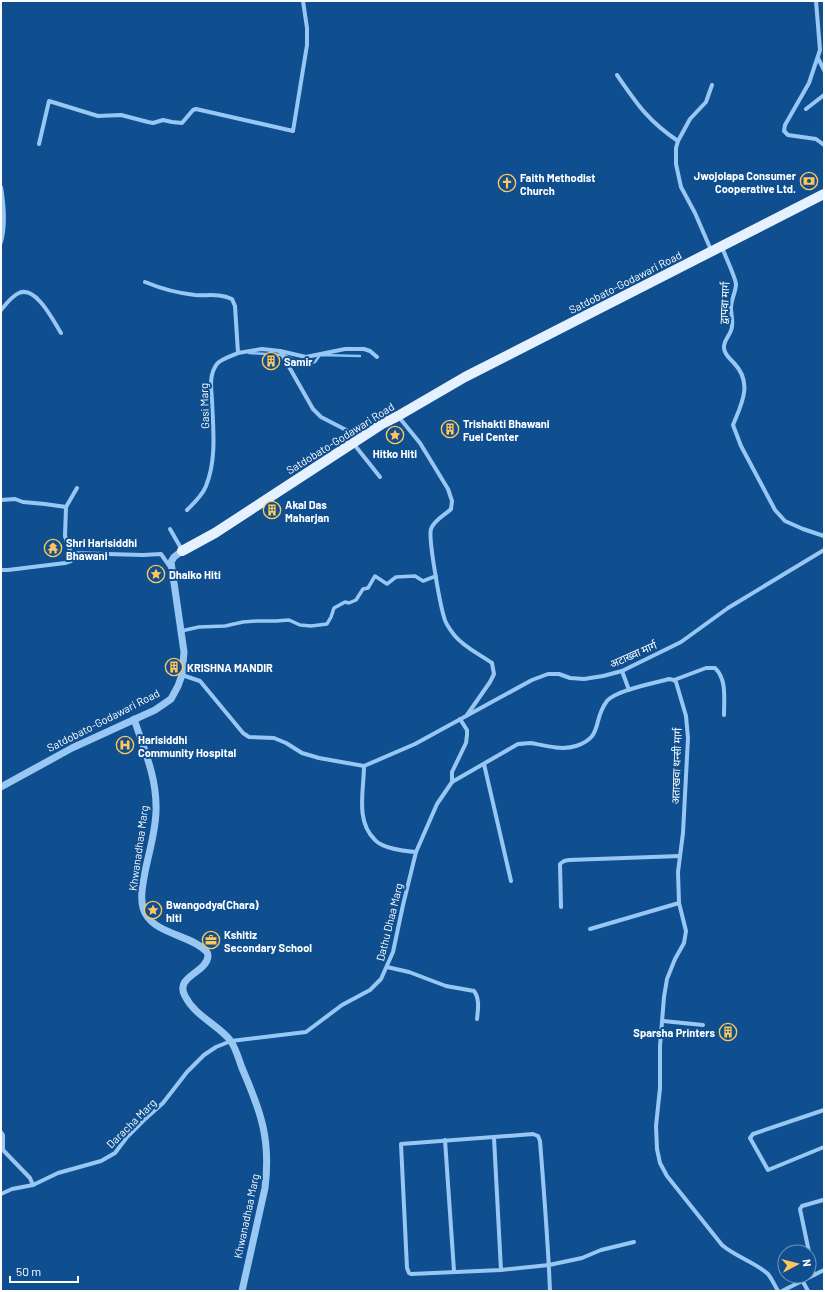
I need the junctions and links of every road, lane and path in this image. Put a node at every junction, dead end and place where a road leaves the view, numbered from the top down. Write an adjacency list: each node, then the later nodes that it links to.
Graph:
1 (304, 1): 10 (street)
2 (816, 1): 3 (street)
3 (818, 58): 4 (street); 11 (street)
4 (824, 70)
5 (617, 75): 9 (street)
6 (712, 85): 9 (street)
7 (824, 95): 8 (street)
8 (806, 109)
9 (678, 141): 16 (street)
10 (39, 144)
11 (824, 146)
12 (1, 187): 14 (street)
13 (824, 194): 15 (main road, Satdobato-Godawari Road)
14 (1, 242)
15 (722, 246): 16 (main road, Satdobato-Godawari Road); 31 (street, द्वापवा मार्ग)
16 (711, 251): 23 (main road, Satdobato-Godawari Road)
17 (145, 282): 21 (street)
18 (1, 310): 19 (street)
19 (60, 333)
20 (280, 351): 21 (street, Gasi Marg); 22 (street, Gasi Marg); 24 (street)
21 (238, 353): 29 (street, Gasi Marg)
22 (377, 357)
23 (398, 416): 24 (main road, Satdobato-Godawari Road); 37 (street)
24 (356, 441): 25 (street); 33 (main road, Satdobato-Godawari Road)
25 (380, 478)
26 (77, 488): 28 (street)
27 (1, 500): 28 (street)
28 (66, 507): 34 (street)
29 (187, 510)
30 (170, 529): 33 (street)
31 (824, 536)
32 (824, 550): 39 (street, अटाख्वा मार्ग)
33 (182, 551): 35 (street, Satdobato-Godawari Road)
34 (71, 552): 35 (street); 36 (street)
35 (172, 569): 38 (street, Satdobato-Godawari Road)
36 (1, 570)
37 (436, 576): 38 (street); 43 (street)
38 (181, 631): 40 (street, Satdobato-Godawari Road)
39 (622, 671): 42 (street); 43 (street, अटाख्वा मार्ग)
40 (182, 675): 46 (street, Satdobato-Godawari Road); 48 (street)
41 (674, 680): 42 (street); 44 (street); 52 (street, अताखवा थन्सी मार्ग)
42 (629, 690): 47 (street)
43 (467, 715): 45 (street, अटाख्वा मार्ग)
44 (724, 715)
45 (460, 719): 48 (street, अटाख्वा मार्ग); 49 (street)
46 (134, 720): 50 (street, Satdobato-Godawari Road); 61 (street, Khwanadhaa Marg)
47 (484, 764): 49 (street); 53 (street)
48 (364, 766): 51 (street)
49 (452, 782): 51 (street, Dathu Dhaa Marg)
50 (1, 787)
51 (416, 852): 57 (street, Dathu Dhaa Marg)
52 (680, 856): 54 (street, अताखवा थन्सी मार्ग); 55 (street)
53 (511, 881)
54 (679, 903): 56 (street); 59 (street, अताखवा थन्सी मार्ग)
55 (561, 907)
56 (590, 929)
57 (387, 967): 58 (street); 61 (street, Dathu Dhaa Marg)
58 (477, 1019)
59 (663, 1021): 60 (street); 78 (street, अताखवा थन्सी मार्ग)
60 (703, 1025)
61 (231, 1041): 67 (street, Daracha Marg); 76 (street, Khwanadhaa Marg)
62 (824, 1110): 66 (street)
63 (1, 1132): 67 (street)
64 (494, 1138): 65 (street); 72 (street); 73 (street)
65 (445, 1140): 74 (street); 74 (street)
66 (824, 1147)
67 (33, 1185): 68 (street, Daracha Marg)
68 (1, 1194)
69 (823, 1200): 71 (street)
70 (634, 1242): 72 (street)
71 (807, 1244)
72 (549, 1265): 73 (street); 77 (street)
73 (501, 1270): 74 (street)
74 (454, 1271)
75 (795, 1284): 79 (street)
76 (242, 1291)
77 (550, 1291)
78 (778, 1291)
79 (782, 1291)

